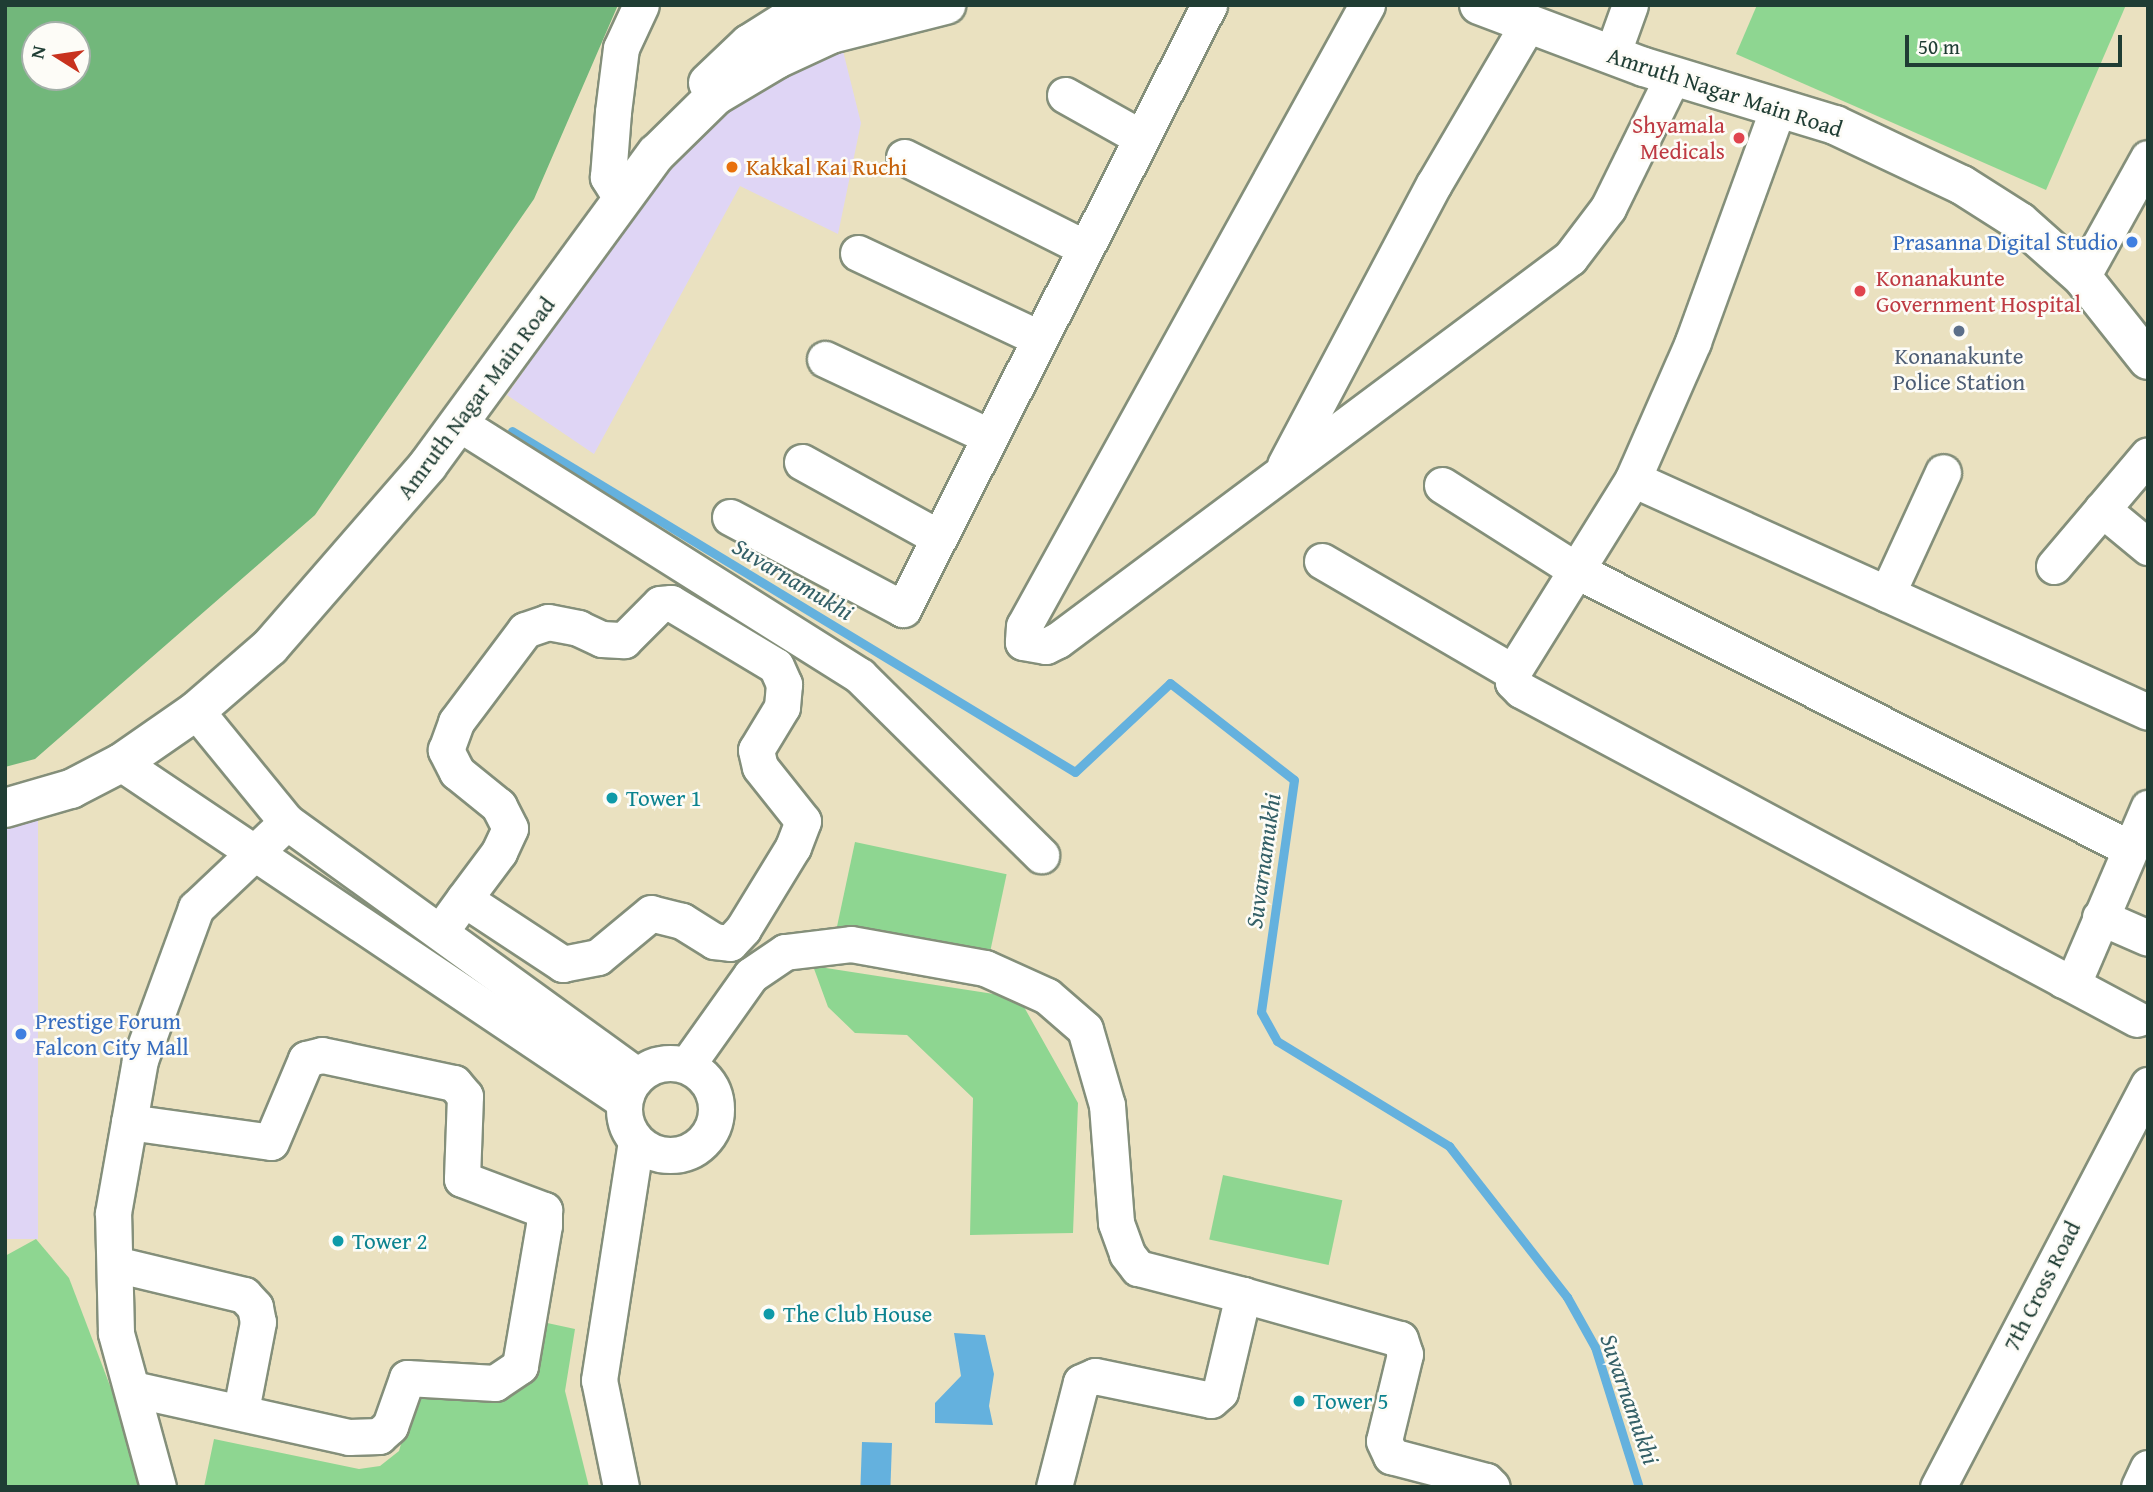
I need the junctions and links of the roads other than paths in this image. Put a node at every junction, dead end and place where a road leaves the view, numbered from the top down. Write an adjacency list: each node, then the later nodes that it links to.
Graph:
1 (641, 5): 17 (street)
2 (842, 5): 8 (main road, Amruth Nagar Main Road)
3 (946, 5): 17 (main road, Amruth Nagar Main Road)
4 (1209, 5): 14 (street)
5 (1367, 5): 29 (street)
6 (1479, 5): 9 (main road, Amruth Nagar Main Road)
7 (1630, 5): 10 (street)
8 (792, 11): 17 (main road, Amruth Nagar Main Road)
9 (1528, 24): 10 (main road, Amruth Nagar Main Road); 29 (street)
10 (1612, 55): 11 (main road, Amruth Nagar Main Road)
11 (1673, 76): 13 (main road, Amruth Nagar Main Road); 29 (street)
12 (1065, 95): 14 (street)
13 (1778, 108): 20 (main road, Amruth Nagar Main Road); 30 (street)
14 (1140, 137): 18 (street)
15 (904, 157): 18 (street)
16 (2144, 177): 20 (street)
17 (615, 188): 24 (main road, Amruth Nagar Main Road); 44 (main road, Amruth Nagar Main Road)
18 (1084, 248): 21 (street)
19 (858, 253): 21 (street)
20 (2082, 277): 23 (main road, Amruth Nagar Main Road)
21 (1039, 338): 25 (street)
22 (825, 359): 25 (street)
23 (2148, 360)
24 (460, 424): 41 (main road, Amruth Nagar Main Road); 50 (street)
25 (989, 436): 34 (street)
26 (2148, 455): 32 (street)
27 (802, 462): 34 (street)
28 (1943, 472): 39 (street)
29 (1280, 474)
30 (1633, 479): 38 (street); 39 (street)
31 (1442, 485): 38 (street)
32 (2102, 509): 35 (street); 37 (street)
33 (730, 517): 34 (street)
34 (938, 537)
35 (2148, 547)
36 (1322, 561): 40 (street)
37 (2054, 566)
38 (1579, 572): 40 (street); 48 (street)
39 (1888, 594): 42 (street)
40 (1513, 672): 57 (street)
41 (196, 711): 43 (main road, Amruth Nagar Main Road); 47 (street)
42 (2148, 712)
43 (121, 763): 45 (main road, Amruth Nagar Main Road); 49 (street)
44 (5, 794)
45 (5, 808)
46 (2148, 808): 48 (street)
47 (287, 822): 49 (street); 54 (street)
48 (2129, 848): 52 (street)
49 (258, 853): 61 (street); 62 (street)
50 (1041, 855)
51 (464, 900): 53 (street); 53 (street); 54 (street)
52 (2100, 917): 55 (street); 57 (street)
53 (743, 929): 56 (street)
54 (440, 932): 61 (street)
55 (2148, 938)
56 (779, 956): 59 (street); 65 (street)
57 (2063, 980): 58 (street)
58 (2137, 1019)
59 (687, 1065): 61 (street); 63 (street)
60 (2148, 1085): 73 (street, 7th Cross Road)
61 (631, 1088): 63 (street)
62 (129, 1122): 64 (street); 67 (street)
63 (636, 1142): 70 (street)
64 (114, 1264): 66 (street); 67 (street)
65 (1243, 1295): 71 (street); 72 (street)
66 (131, 1389): 67 (street); 69 (street)
67 (241, 1410)
68 (2148, 1468): 74 (street)
69 (158, 1487)
70 (621, 1487)
71 (1054, 1487)
72 (1492, 1487)
73 (1938, 1487)
74 (2139, 1487)

